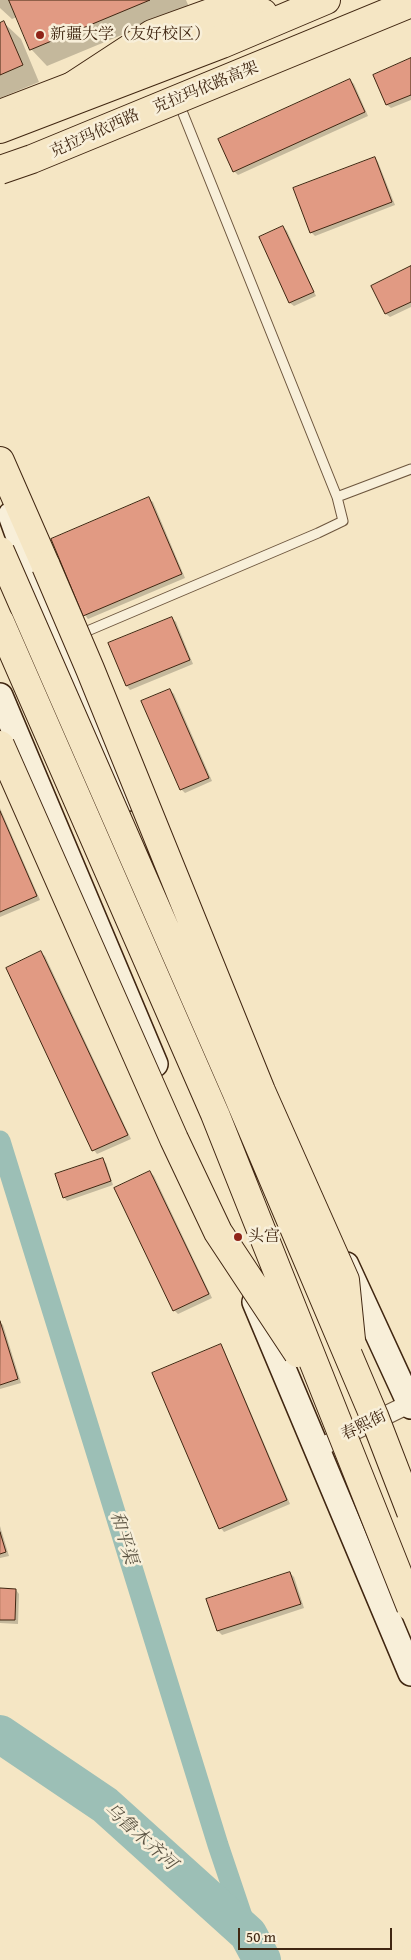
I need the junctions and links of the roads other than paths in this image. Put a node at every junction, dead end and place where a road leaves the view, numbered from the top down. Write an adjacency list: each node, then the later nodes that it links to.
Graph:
1 (246, 0): 5 (main road)
2 (297, 0): 5 (main road)
3 (326, 0): 8 (main road)
4 (411, 2): 6 (main road, 克拉玛依西路); 9 (main road, 克拉玛依路高架, bridge)
5 (68, 88): 7 (main road)
6 (177, 98): 10 (main road, 克拉玛依西路); 14 (lane)
7 (0, 114)
8 (0, 129)
9 (0, 170)
10 (0, 176)
11 (0, 461): 20 (main road, bridge)
12 (411, 469): 14 (lane)
13 (0, 484): 17 (main road)
14 (337, 497): 17 (lane)
15 (0, 551): 20 (main road, bridge)
16 (0, 622): 21 (main road, bridge)
17 (57, 643): 22 (main road)
18 (0, 696): 23 (main road)
19 (0, 746): 21 (main road, bridge)
20 (355, 1372): 24 (main road, bridge)
21 (330, 1402): 25 (main road, bridge)
22 (411, 1404): 23 (street, 春熙街)
23 (317, 1448): 26 (main road)
24 (411, 1512)
25 (411, 1607)
26 (411, 1673)

